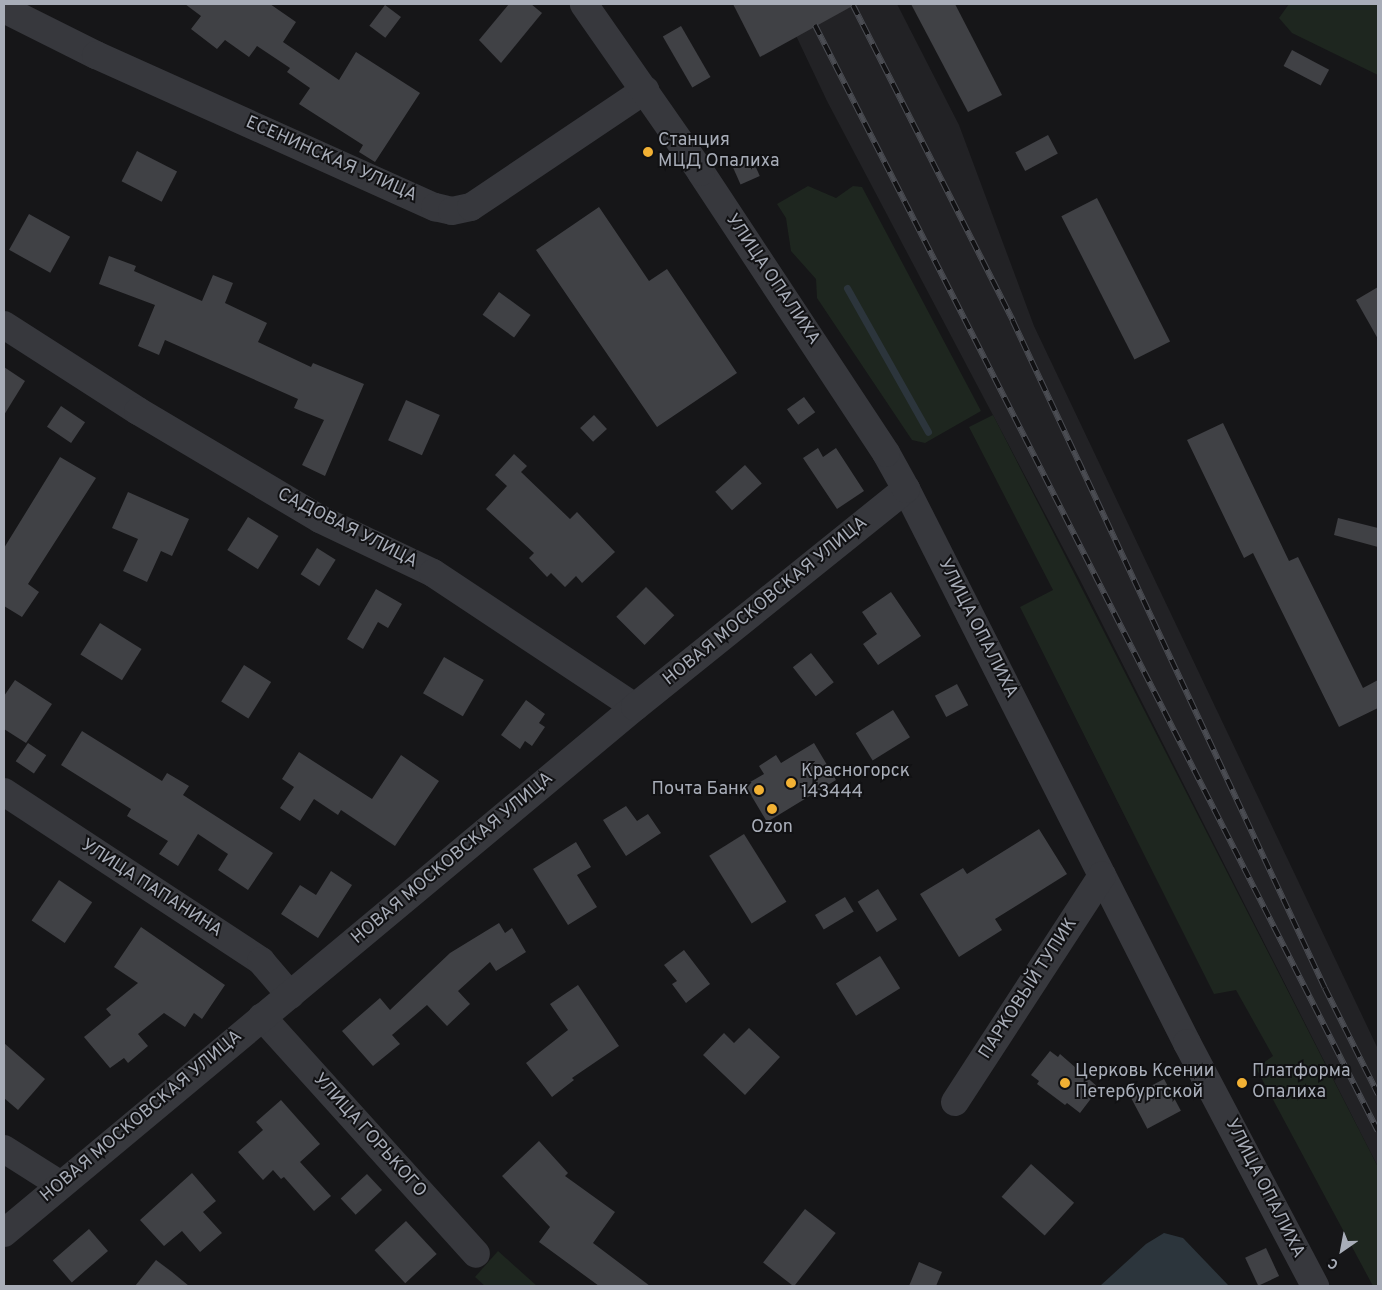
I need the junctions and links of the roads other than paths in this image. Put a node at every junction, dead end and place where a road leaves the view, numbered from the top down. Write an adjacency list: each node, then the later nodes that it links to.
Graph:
1 (584, 4): 3 (street, УЛИЦА ОПАЛИХА)
2 (4, 10): 3 (street, ЕСЕНИНСКАЯ УЛИЦА)
3 (645, 90): 5 (street, УЛИЦА ОПАЛИХА)
4 (4, 324): 6 (street, САДОВАЯ УЛИЦА)
5 (906, 489): 6 (street, НОВАЯ МОСКОВСКАЯ УЛИЦА); 8 (street, УЛИЦА ОПАЛИХА)
6 (635, 707): 9 (street, НОВАЯ МОСКОВСКАЯ УЛИЦА)
7 (4, 792): 9 (street, УЛИЦА ПАПАНИНА)
8 (1102, 876): 11 (street, ПАРКОВЫЙ ТУПИК); 16 (street, УЛИЦА ОПАЛИХА)
9 (290, 995): 10 (street, НОВАЯ МОСКОВСКАЯ УЛИЦА)
10 (262, 1017): 13 (street, НОВАЯ МОСКОВСКАЯ УЛИЦА); 15 (street, УЛИЦА ГОРЬКОГО)
11 (955, 1102)
12 (4, 1149): 13 (street)
13 (61, 1185): 14 (street, НОВАЯ МОСКОВСКАЯ УЛИЦА)
14 (4, 1233)
15 (476, 1254)
16 (1315, 1286)

